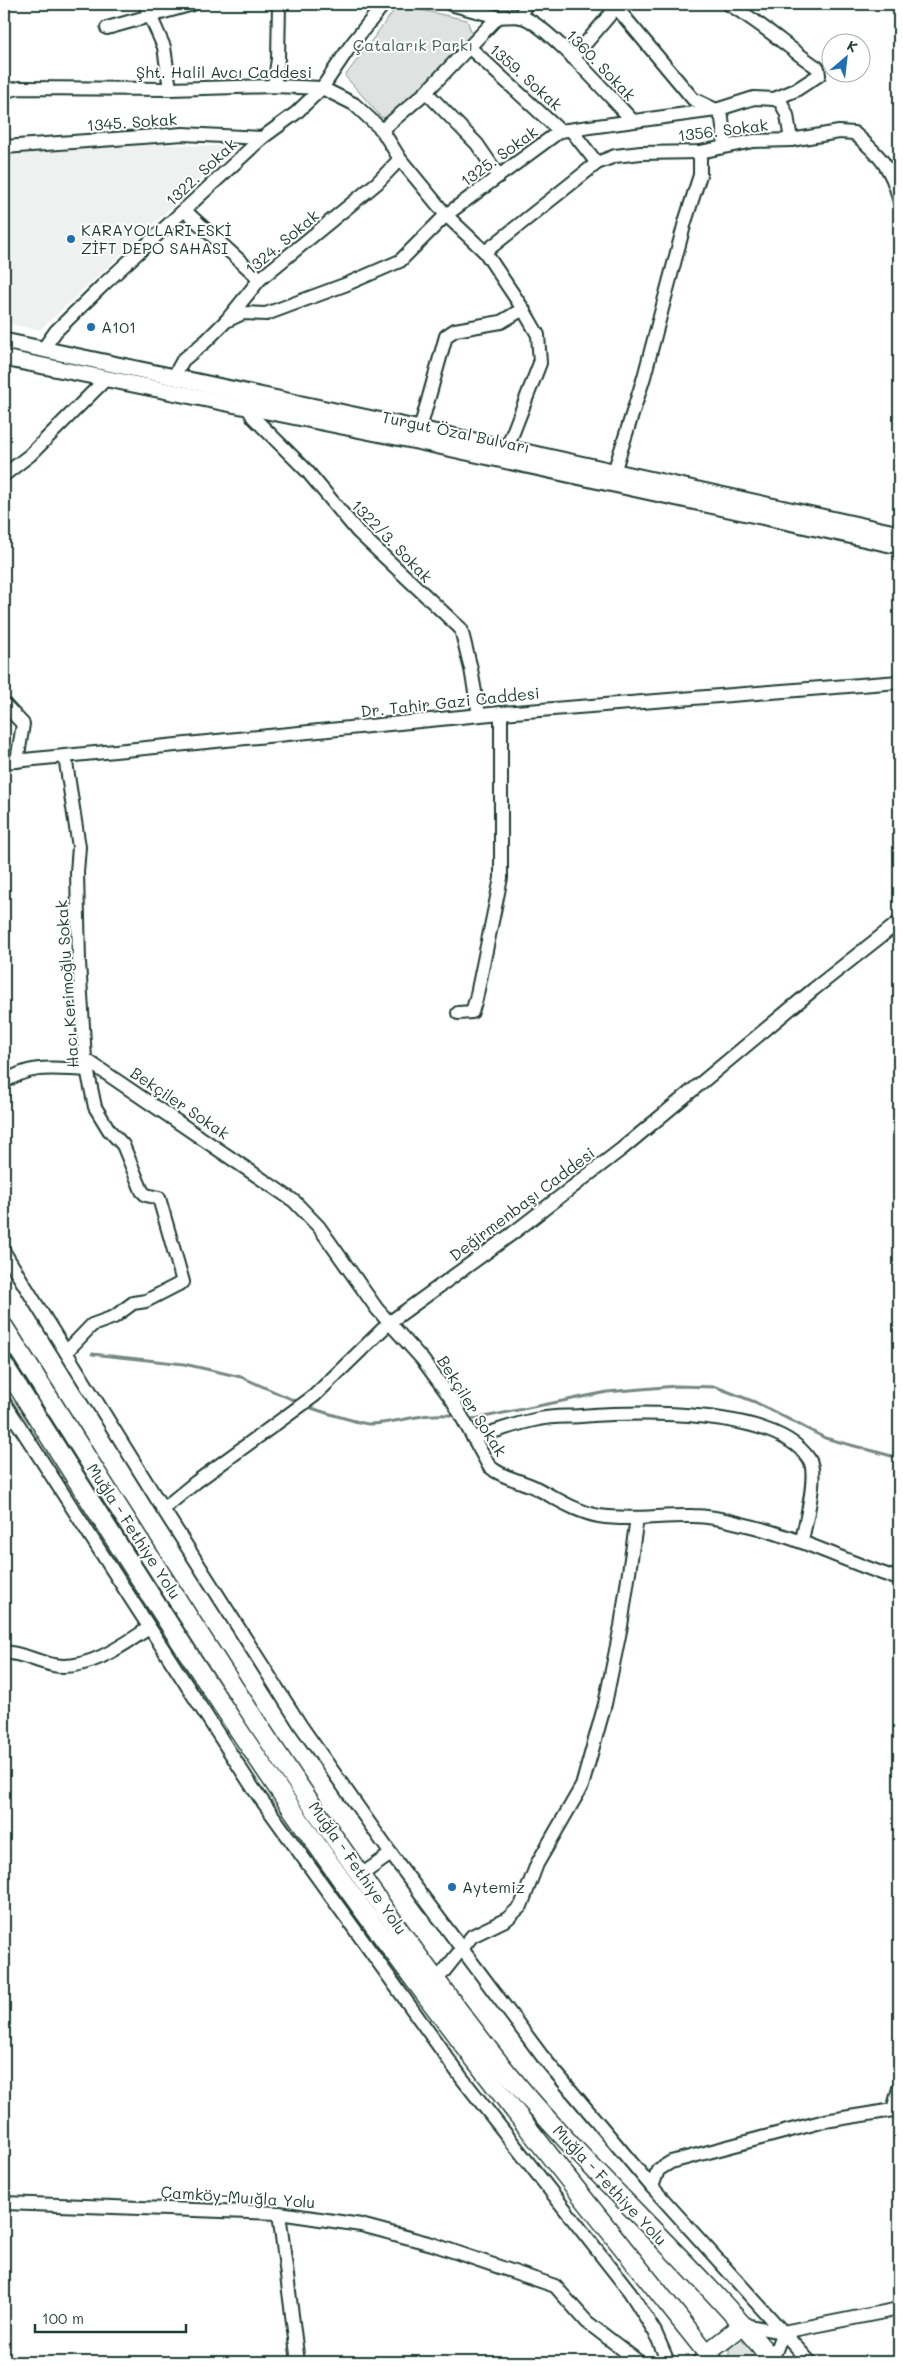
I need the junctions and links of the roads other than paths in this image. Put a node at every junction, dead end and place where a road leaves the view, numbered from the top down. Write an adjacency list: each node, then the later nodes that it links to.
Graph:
1 (145, 4): 9 (street)
2 (193, 4): 9 (street)
3 (279, 4): 15 (street)
4 (384, 4): 16 (street)
5 (450, 4): 10 (street)
6 (525, 4): 11 (street)
7 (728, 4): 20 (street)
8 (618, 5): 14 (street); 21 (street)
9 (150, 16): 12 (street); 17 (street)
10 (498, 17): 11 (street); 13 (street)
11 (521, 17): 14 (street, 1360. Sokak)
12 (107, 28)
13 (469, 47): 19 (street); 24 (street, 1359. Sokak)
14 (573, 58): 22 (street, 1360. Sokak)
15 (274, 86): 16 (street, Şht. Halil Avcı Caddesi); 17 (street, Şht. Halil Avcı Caddesi)
16 (322, 88): 23 (street, Şht. Halil Avcı Caddesi); 25 (street, 1322. Sokak)
17 (170, 89): 18 (street, Şht. Halil Avcı Caddesi)
18 (4, 90)
19 (426, 92): 23 (street); 32 (street)
20 (774, 99): 21 (street, 1325. Sokak); 26 (street)
21 (716, 110): 22 (street, 1325. Sokak); 27 (street)
22 (632, 120): 24 (street, 1325. Sokak)
23 (382, 130): 30 (street, Şht. Halil Avcı Caddesi)
24 (566, 130): 31 (street, 1359. Sokak); 32 (street, 1325. Sokak)
25 (262, 138): 28 (street, 1345. Sokak); 34 (street, 1322. Sokak)
26 (791, 140): 27 (street, 1356. Sokak); 33 (street, 1356. Sokak)
27 (725, 146): 29 (street, 1356. Sokak)
28 (4, 147)
29 (700, 152): 31 (street, 1356. Sokak); 48 (street)
30 (400, 159): 35 (street, Şht. Halil Avcı Caddesi); 37 (street, 1324. Sokak)
31 (597, 163): 36 (street, 1356. Sokak)
32 (500, 176): 35 (street, 1325. Sokak)
33 (899, 199)
34 (184, 210): 37 (street); 41 (street, 1322. Sokak)
35 (446, 215): 36 (street, Şht. Halil Avcı Caddesi); 39 (street, 1325. Sokak)
36 (484, 252): 38 (street, Şht. Halil Avcı Caddesi)
37 (260, 279): 39 (street, 1324. Sokak)
38 (522, 309): 46 (street); 47 (street, Şht. Halil Avcı Caddesi)
39 (226, 321): 43 (street, 1324. Sokak)
40 (4, 341): 41 (main road)
41 (43, 349): 43 (main road)
42 (4, 358): 44 (main road, Turgut Özal Bulvarı)
43 (173, 378): 46 (main road)
44 (106, 379): 45 (main road, Turgut Özal Bulvarı); 49 (street)
45 (247, 406): 51 (main road, Turgut Özal Bulvarı); 55 (street, 1322/3. Sokak)
46 (420, 429): 47 (main road)
47 (507, 448): 48 (main road)
48 (614, 472): 50 (main road)
49 (4, 474)
50 (899, 534)
51 (899, 546)
52 (899, 682): 54 (street, Dr. Tahir Gazi Caddesi)
53 (4, 704): 57 (street)
54 (501, 713): 55 (street, Dr. Tahir Gazi Caddesi); 60 (street)
55 (479, 715): 56 (street, Dr. Tahir Gazi Caddesi)
56 (65, 756): 57 (street, Dr. Tahir Gazi Caddesi); 61 (street, Hacı Kerimoğlu Sokak)
57 (17, 761): 58 (street, Dr. Tahir Gazi Caddesi)
58 (4, 762)
59 (899, 922): 64 (street, Değirmenbaşı Caddesi)
60 (458, 1013)
61 (87, 1065): 62 (street); 64 (street, Bekçiler Sokak); 66 (street, Hacı Kerimoğlu Sokak)
62 (4, 1082)
63 (4, 1252): 66 (street)
64 (390, 1322): 69 (street, Bekçiler Sokak); 72 (street, Değirmenbaşı Caddesi)
65 (4, 1327): 83 (highway, Muğla - Fethiye Yolu)
66 (66, 1352): 72 (street)
67 (4, 1365): 70 (highway, Muğla - Fethiye Yolu)
68 (4, 1402): 71 (street)
69 (473, 1438): 73 (street, Bekçiler Sokak); 74 (street)
70 (52, 1439): 71 (street); 78 (highway, Muğla - Fethiye Yolu)
71 (35, 1451): 76 (street)
72 (162, 1509): 82 (street)
73 (637, 1518): 74 (street, Bekçiler Sokak); 84 (street)
74 (802, 1541): 75 (street, Bekçiler Sokak)
75 (899, 1579)
76 (149, 1628): 77 (street); 79 (street)
77 (4, 1652)
78 (221, 1702): 79 (street); 80 (highway, Muğla - Fethiye Yolu)
79 (209, 1721): 81 (street)
80 (278, 1787): 81 (street); 93 (highway, Muğla - Fethiye Yolu)
81 (256, 1792): 97 (street)
82 (391, 1854): 83 (street); 84 (street)
83 (361, 1875): 85 (highway, Muğla - Fethiye Yolu)
84 (461, 1948): 85 (street); 87 (street)
85 (437, 1980): 91 (highway, Muğla - Fethiye Yolu)
86 (899, 2088): 87 (street)
87 (652, 2187): 92 (street)
88 (4, 2203): 89 (street, Çamköy-Muığla Yolu)
89 (278, 2213): 95 (street); 96 (street, Çamköy-Muığla Yolu)
90 (899, 2309): 92 (street)
91 (743, 2325): 92 (street); 93 (highway); 94 (highway, Muğla - Fethiye Yolu)
92 (783, 2332): 94 (street); 98 (street)
93 (706, 2359)
94 (772, 2361)
95 (298, 2362)
96 (639, 2362)
97 (668, 2362)
98 (810, 2362)

